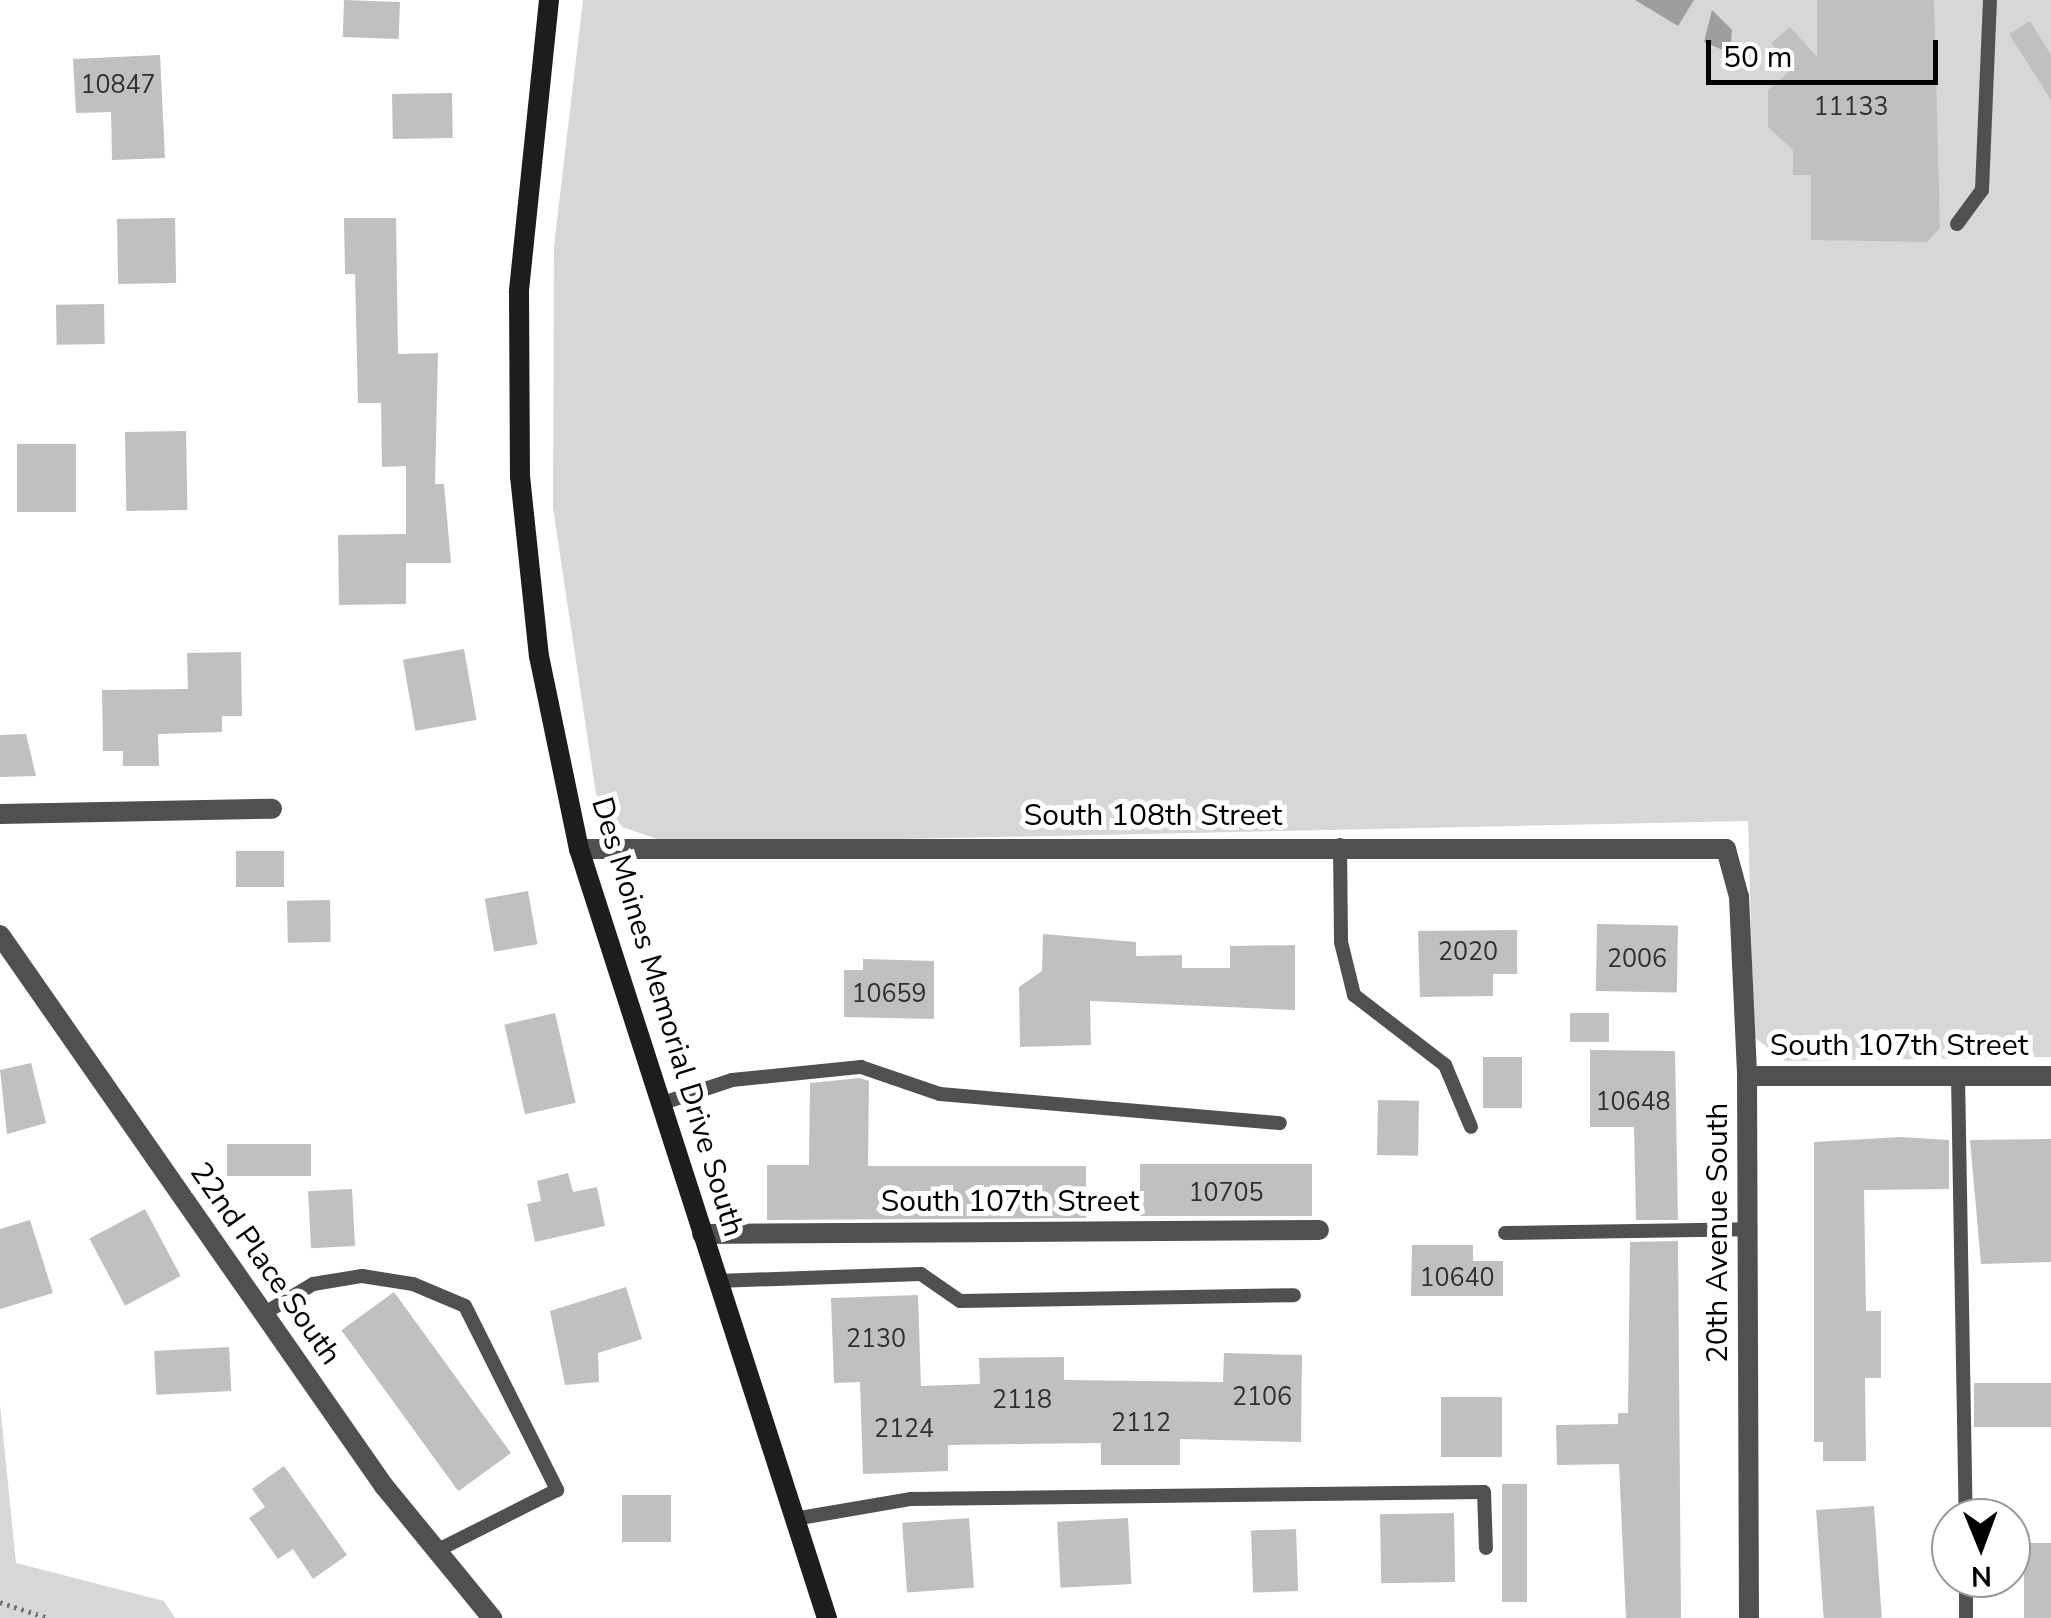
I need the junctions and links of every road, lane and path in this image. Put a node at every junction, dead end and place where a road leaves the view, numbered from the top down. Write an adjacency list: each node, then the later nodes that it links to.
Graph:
1 (549, 0): 7 (main road, Des Moines Memorial Drive South)
2 (1990, 0): 3 (lane)
3 (1957, 224)
4 (272, 809): 5 (street)
5 (0, 814)
6 (1340, 845): 7 (street, South 108th Street); 8 (street, South 108th Street); 15 (lane)
7 (579, 849): 13 (main road, Des Moines Memorial Drive South)
8 (1726, 850): 10 (street, 20th Avenue South)
9 (0, 934): 22 (street, 22nd Place South)
10 (1747, 1076): 11 (street, South 107th Street); 16 (street, 20th Avenue South)
11 (1958, 1076): 12 (street, South 107th Street); 23 (lane)
12 (2051, 1076)
13 (660, 1104): 14 (lane); 19 (main road, Des Moines Memorial Drive South)
14 (1280, 1123)
15 (1471, 1126)
16 (1747, 1229): 18 (lane); 31 (street, 20th Avenue South)
17 (1319, 1230): 19 (street, South 107th Street)
18 (1505, 1233)
19 (702, 1234): 20 (main road, Des Moines Memorial Drive South)
20 (717, 1280): 21 (lane); 24 (main road, Des Moines Memorial Drive South)
21 (1294, 1295)
22 (263, 1314): 26 (street, 22nd Place South); 26 (lane)
23 (1966, 1498)
24 (794, 1519): 25 (lane); 30 (main road, Des Moines Memorial Drive South)
25 (1486, 1548)
26 (436, 1552): 29 (street, 22nd Place South)
27 (0, 1602): 28 (path)
28 (48, 1618)
29 (492, 1618)
30 (827, 1618)
31 (1749, 1618)

